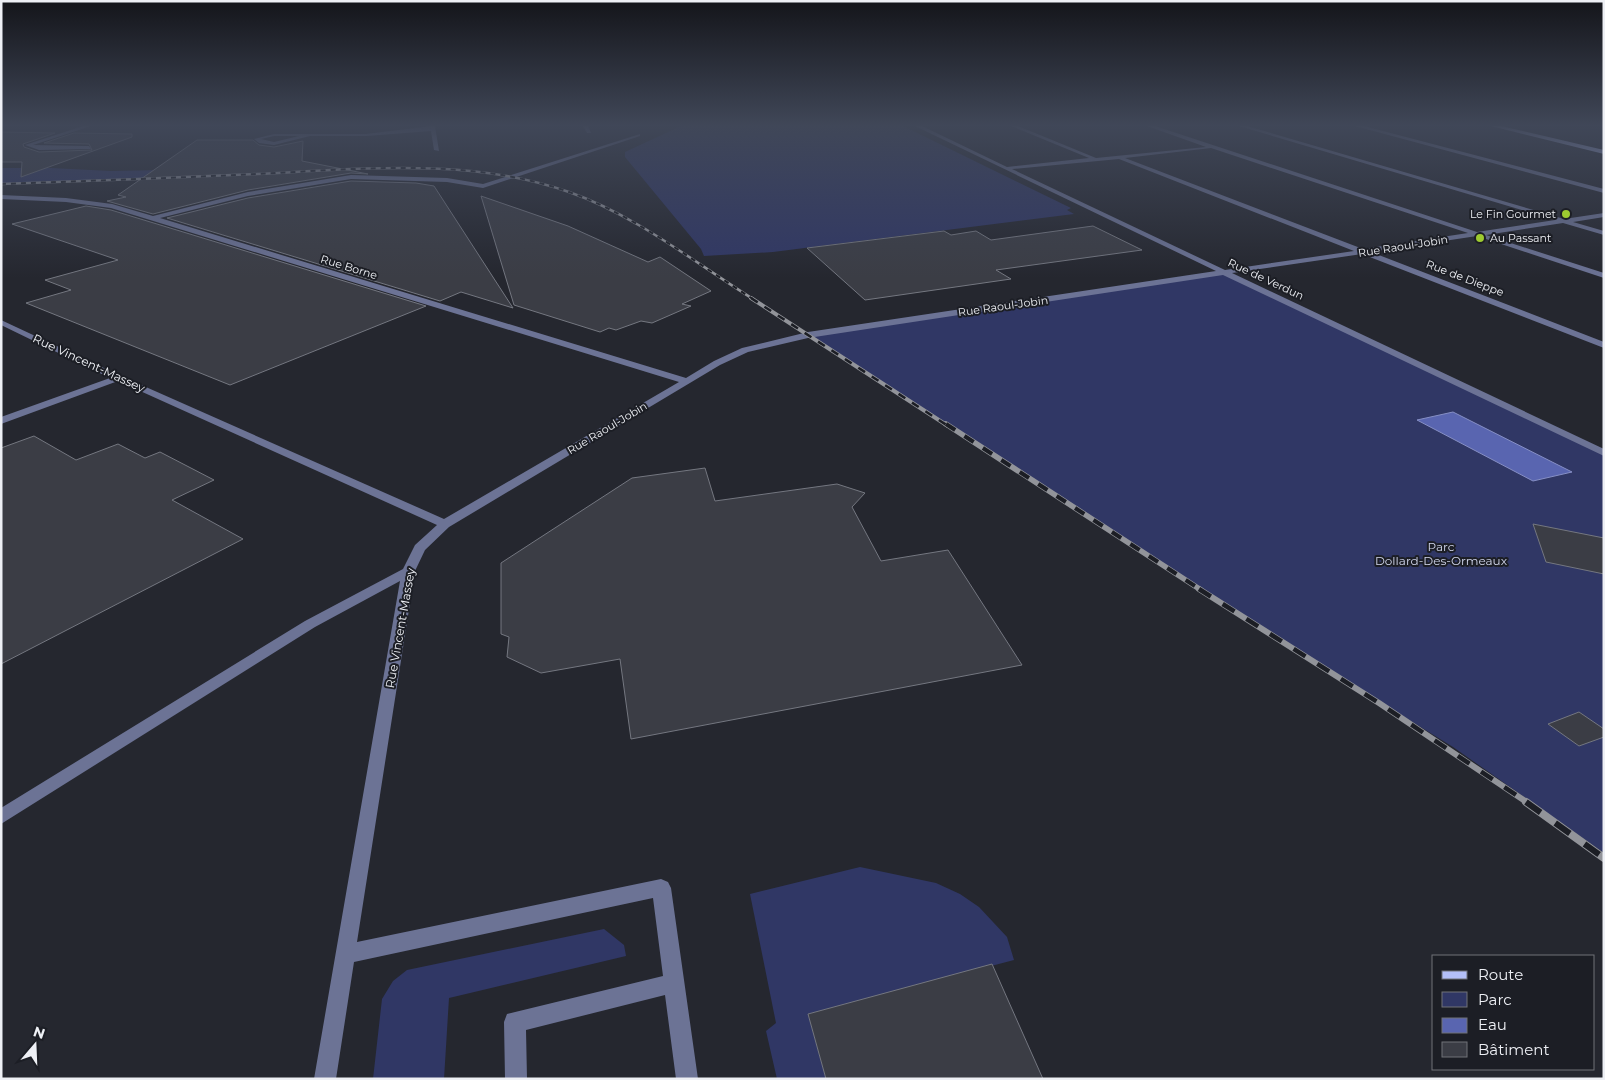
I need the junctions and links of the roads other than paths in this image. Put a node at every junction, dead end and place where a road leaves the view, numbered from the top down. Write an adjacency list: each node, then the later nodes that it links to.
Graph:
1 (512, 176): 10 (street)
2 (1024, 176): 15 (street, Rue de Verdun)
3 (1169, 176): 14 (street, Rue de Dieppe)
4 (1301, 176): 13 (street)
5 (1411, 176): 11 (street)
6 (1549, 176): 7 (street)
7 (1604, 191)
8 (1, 197): 10 (street, Rue Borne)
9 (1604, 215): 11 (street, Rue Raoul-Jobin)
10 (153, 219): 20 (street, Rue Borne)
11 (1562, 221): 12 (street); 13 (street, Rue Raoul-Jobin)
12 (1604, 233)
13 (1477, 235): 14 (street, Rue Raoul-Jobin); 16 (street)
14 (1367, 252): 15 (street, Rue Raoul-Jobin); 18 (street, Rue de Dieppe)
15 (1225, 273): 20 (street, Rue Raoul-Jobin); 22 (street, Rue de Verdun)
16 (1604, 276)
17 (1, 322): 19 (street, Rue Vincent-Massey)
18 (1604, 345)
19 (118, 378): 21 (street); 23 (street, Rue Vincent-Massey)
20 (687, 381): 23 (street, Rue Raoul-Jobin)
21 (1, 421)
22 (1604, 453)
23 (445, 524): 24 (street, Rue Vincent-Massey)
24 (408, 571): 25 (street); 26 (street, Rue Vincent-Massey)
25 (1, 816)
26 (345, 954): 27 (street); 28 (street, Rue Vincent-Massey)
27 (674, 983): 29 (street); 30 (street)
28 (325, 1079)
29 (516, 1079)
30 (687, 1079)

